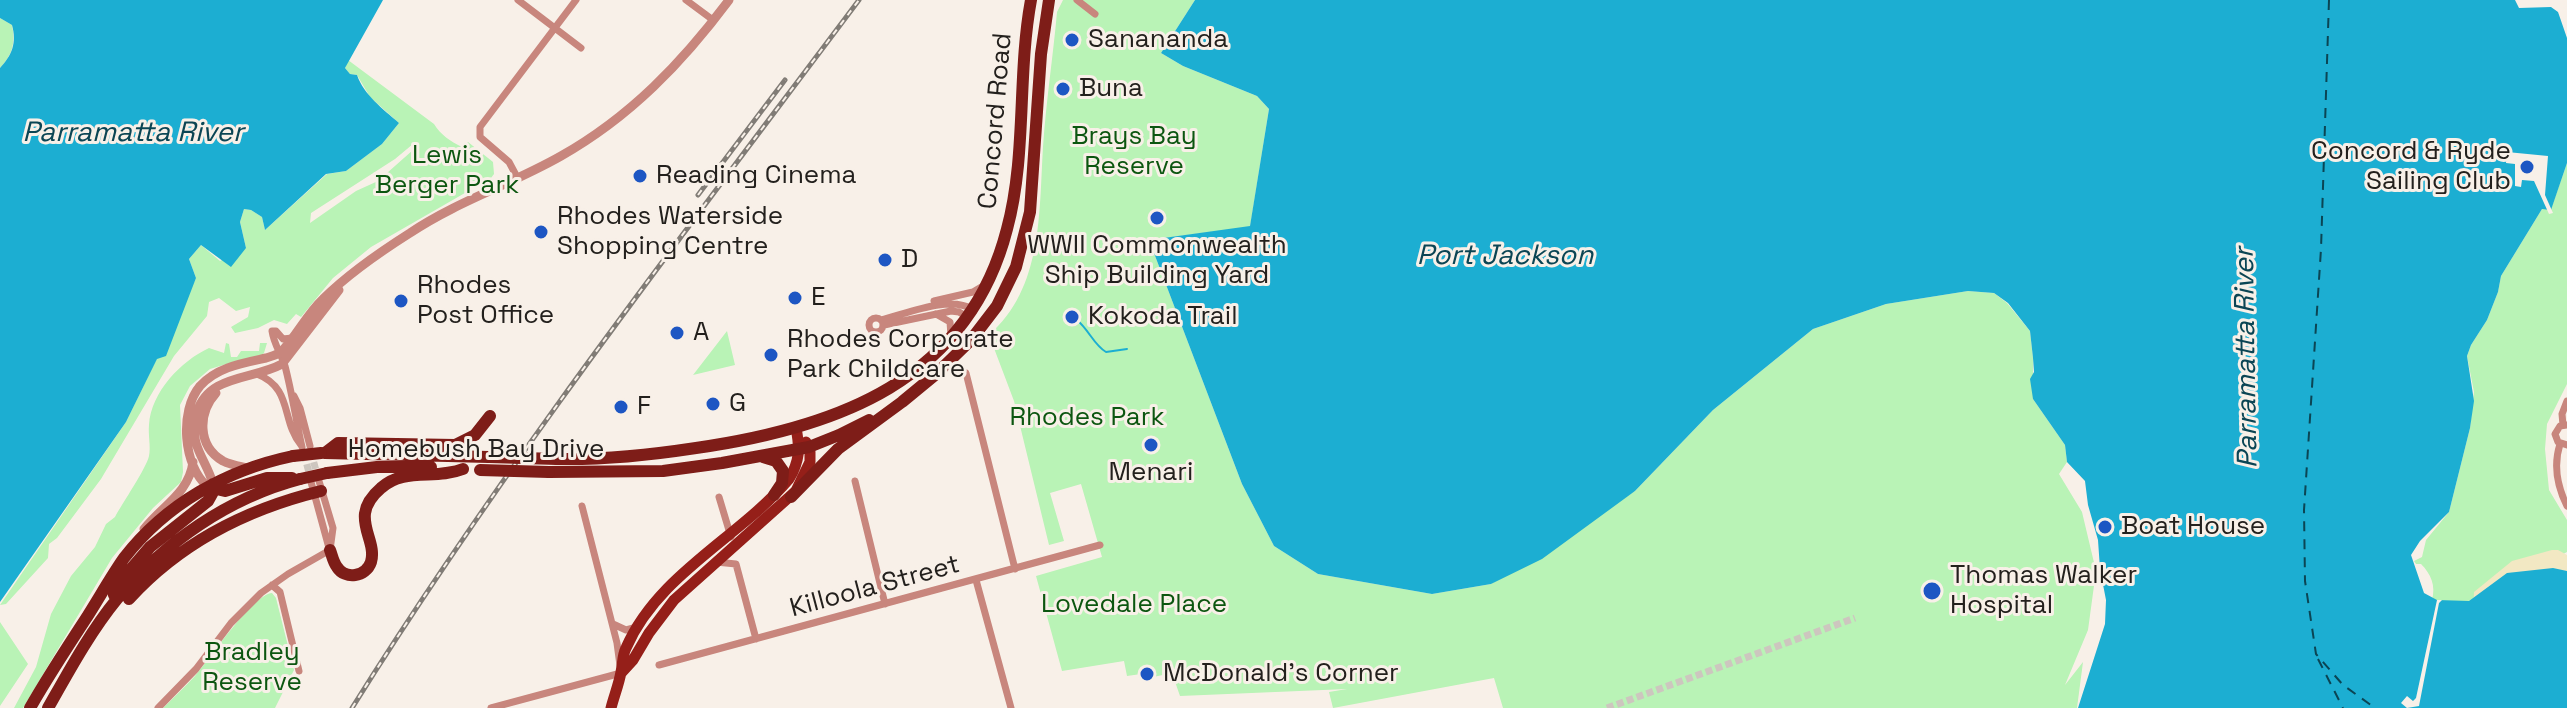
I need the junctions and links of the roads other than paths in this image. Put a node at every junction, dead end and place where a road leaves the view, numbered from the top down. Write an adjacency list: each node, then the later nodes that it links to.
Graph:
1 (518, 0): 10 (street)
2 (576, 0): 10 (street)
3 (686, 0): 9 (street)
4 (729, 0): 9 (street)
5 (1031, 0): 14 (highway, Concord Road)
6 (1049, 0): 18 (highway, Concord Road)
7 (1077, 0): 8 (street)
8 (1095, 14)
9 (713, 20): 12 (street)
10 (554, 27): 11 (street); 12 (street)
11 (581, 48)
12 (517, 177): 13 (street)
13 (349, 278): 19 (street); 21 (street)
14 (988, 280): 15 (street); 16 (highway, Concord Road)
15 (910, 313): 16 (street); 17 (street)
16 (969, 313): 17 (street); 18 (highway); 20 (highway, Concord Road)
17 (936, 314): 20 (street)
18 (983, 326): 22 (highway, Concord Road)
19 (293, 336): 21 (street); 21 (street)
20 (951, 338): 29 (highway, Concord Road)
21 (282, 358): 23 (street); 32 (street); 35 (street)
22 (947, 364): 26 (highway, Concord Road); 52 (street)
23 (257, 373): 24 (street); 32 (street)
24 (239, 378): 36 (street); 40 (street)
25 (2567, 401): 28 (street)
26 (897, 406): 31 (highway, Homebush Bay Drive); 43 (highway)
27 (490, 416): 33 (highway)
28 (2565, 425): 30 (street)
29 (796, 428): 31 (main road); 33 (highway, Homebush Bay Drive, bridge)
30 (2564, 445): 45 (street)
31 (804, 448): 34 (highway, Homebush Bay Drive); 41 (main road); 43 (main road)
32 (301, 450): 33 (highway, Homebush Bay Drive, bridge); 36 (highway, Homebush Bay Drive)
33 (323, 453)
34 (760, 456): 37 (highway, Homebush Bay Drive, bridge); 41 (highway)
35 (193, 460): 40 (street); 50 (street)
36 (248, 469): 40 (highway, Homebush Bay Drive)
37 (463, 469): 39 (highway, Homebush Bay Drive); 49 (highway)
38 (855, 481): 55 (street)
39 (315, 483): 40 (highway); 49 (street); 58 (highway, Homebush Bay Drive); 62 (highway)
40 (212, 486): 50 (highway, Homebush Bay Drive); 58 (highway)
41 (774, 495): 46 (main road)
42 (719, 497): 46 (street)
43 (791, 497): 48 (main road)
44 (582, 506): 56 (street)
45 (2567, 506)
46 (730, 534): 48 (street); 57 (main road)
47 (1100, 545): 52 (street, Killoola Street)
48 (734, 547): 51 (main road)
49 (330, 550): 54 (street)
50 (124, 558): 64 (highway, Homebush Bay Drive)
51 (716, 562): 59 (street); 63 (main road)
52 (1015, 569): 53 (street, Killoola Street)
53 (976, 580): 55 (street, Killoola Street); 69 (street)
54 (272, 585): 61 (street); 66 (street)
55 (885, 604): 59 (street, Killoola Street)
56 (611, 623): 57 (street); 63 (street)
57 (637, 627): 63 (main road)
58 (93, 632): 62 (highway, Homebush Bay Drive)
59 (756, 639): 60 (street, Killoola Street)
60 (659, 665)
61 (299, 671)
62 (69, 673): 65 (highway, Homebush Bay Drive)
63 (621, 673): 67 (street); 68 (main road)
64 (30, 708)
65 (48, 708)
66 (158, 708)
67 (491, 708)
68 (611, 708)
69 (1010, 708)

